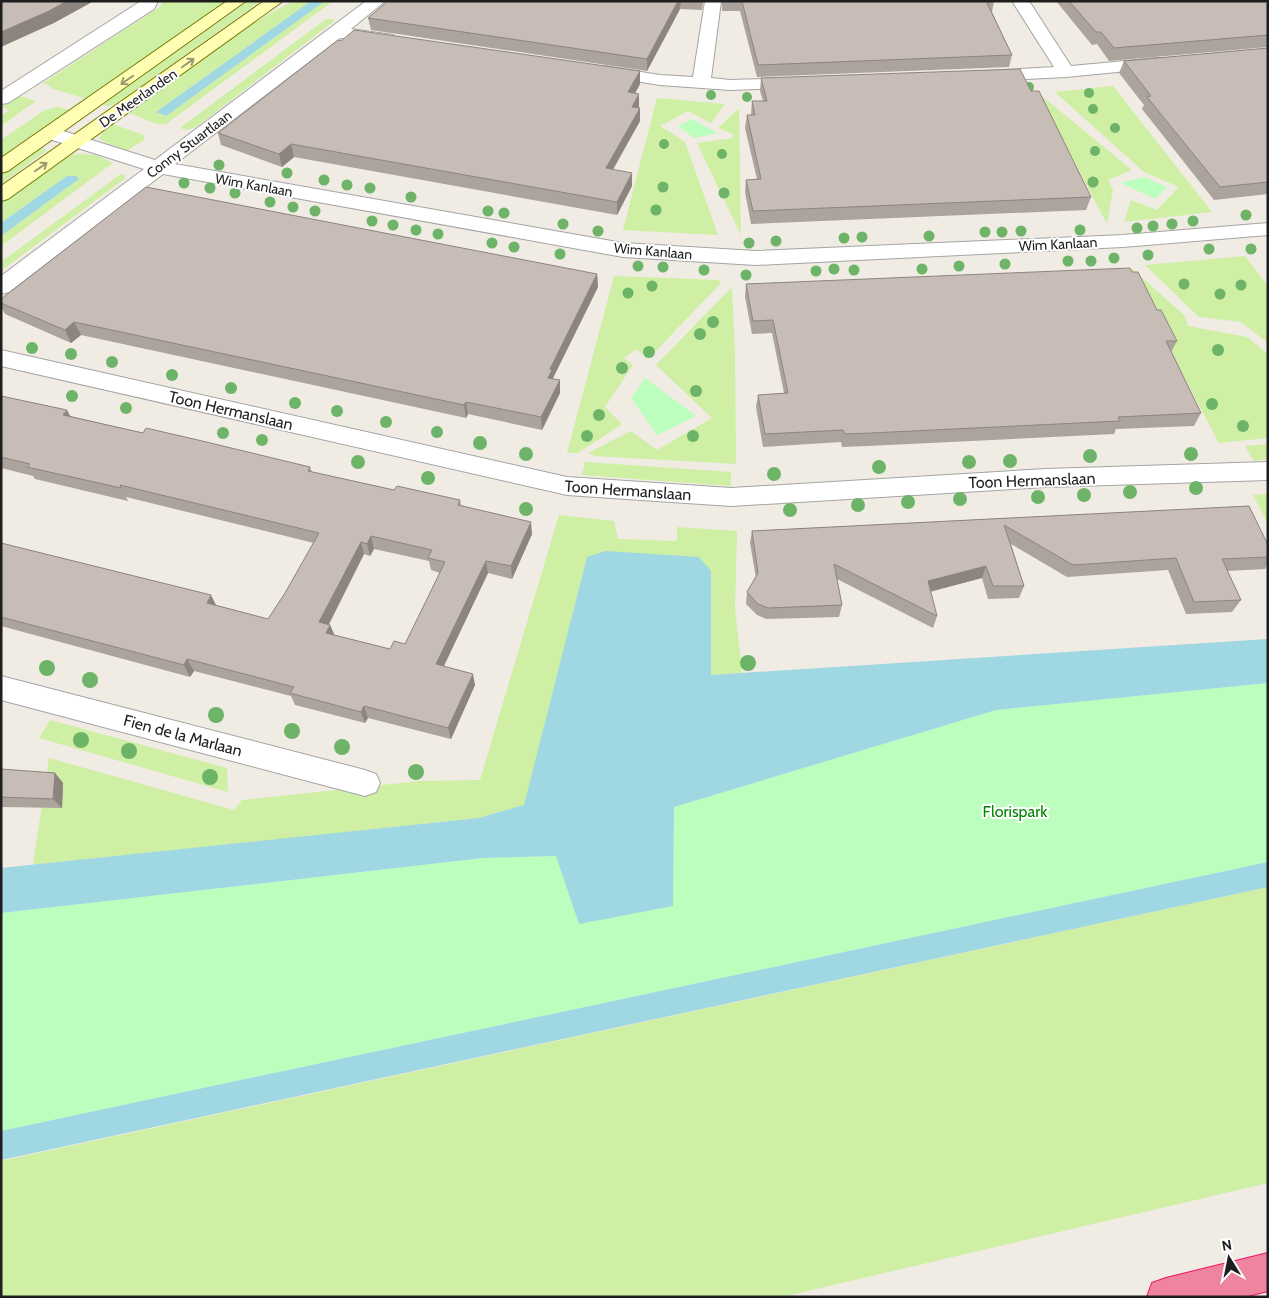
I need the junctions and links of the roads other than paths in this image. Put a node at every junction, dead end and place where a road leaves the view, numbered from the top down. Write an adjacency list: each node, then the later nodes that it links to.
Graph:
1 (150, 1): 15 (street)
2 (238, 1): 16 (main road, De Meerlanden, one-way to 16)
3 (275, 1): 17 (main road, De Meerlanden, one-way to 3)
4 (376, 1): 7 (street, Conny Stuartlaan)
5 (713, 1): 13 (street)
6 (1020, 1): 11 (street)
7 (336, 32): 8 (street); 19 (street, Conny Stuartlaan)
8 (405, 42)
9 (1179, 61): 11 (street)
10 (588, 69): 13 (street)
11 (1066, 72): 12 (street)
12 (968, 77)
13 (702, 83): 14 (street)
14 (814, 83)
15 (1, 99)
16 (50, 133): 17 (street, Wim Kanlaan); 18 (main road, De Meerlanden)
17 (75, 142): 19 (street, Wim Kanlaan); 20 (main road, De Meerlanden, one-way to 17)
18 (1, 166)
19 (158, 167): 21 (street, Wim Kanlaan); 22 (street, Conny Stuartlaan)
20 (1, 195)
21 (1268, 229)
22 (1, 287)
23 (1, 358): 24 (street, Toon Hermanslaan)
24 (1268, 471)
25 (1, 688): 26 (street, Fien de la Marlaan)
26 (365, 783)
27 (1268, 1272): 28 (highway)
28 (1166, 1297)

